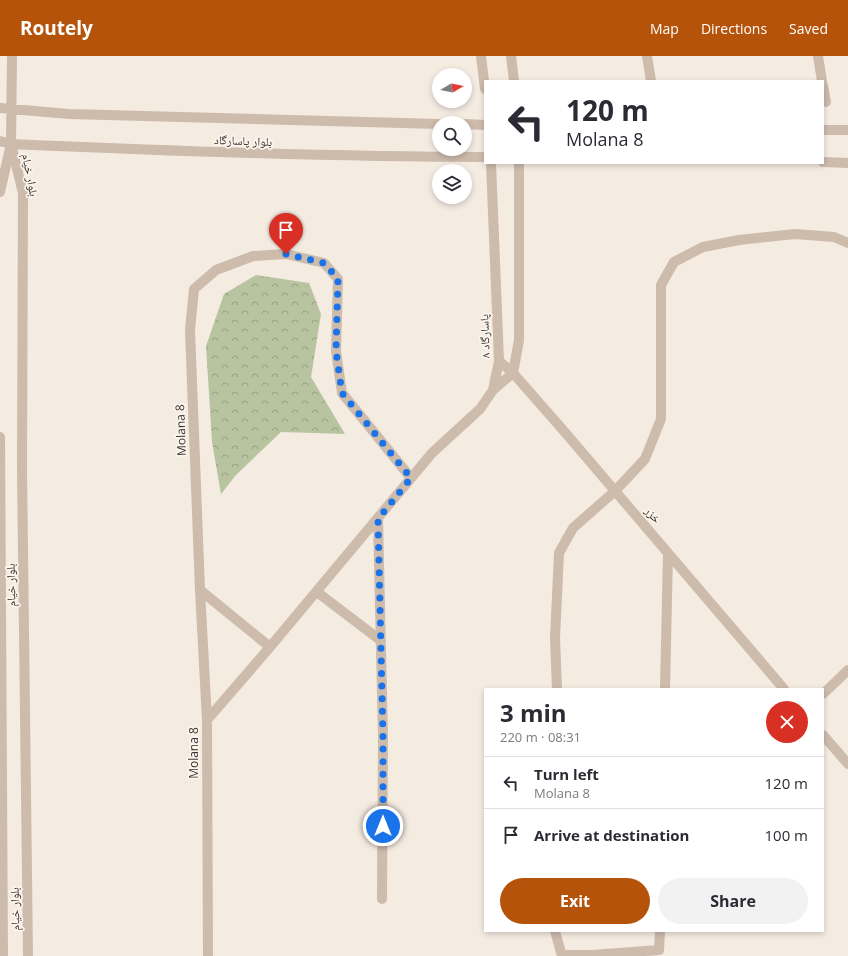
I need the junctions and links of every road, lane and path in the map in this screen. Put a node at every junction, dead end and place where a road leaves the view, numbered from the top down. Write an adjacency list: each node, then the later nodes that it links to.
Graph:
1 (12, 56): 13 (street)
2 (481, 56): 9 (street)
3 (511, 56): 6 (street)
4 (647, 56): 7 (street)
5 (818, 56): 8 (street)
6 (514, 80)
7 (651, 80)
8 (822, 80)
9 (484, 81)
10 (824, 91): 11 (street)
11 (826, 102)
12 (0, 108): 13 (street, بلوار پاسارگاد)
13 (11, 110): 14 (street, بلوار پاسارگاد); 20 (street)
14 (432, 124)
15 (472, 124): 16 (street)
16 (484, 125)
17 (824, 130): 18 (street)
18 (848, 130)
19 (0, 141): 20 (street, بلوار پاسارگاد)
20 (11, 144): 21 (street, بلوار پاسارگاد); 26 (street, بلوار خیام); 53 (street, بلوار خیام)
21 (484, 157)
22 (824, 162): 23 (street)
23 (848, 163)
24 (491, 164): 28 (street, پاسارگاد ۸)
25 (519, 164): 29 (street)
26 (0, 192)
27 (848, 243): 33 (street)
28 (499, 361): 29 (street, خزر); 30 (street, پاسارگاد ۸)
29 (513, 373): 30 (street); 33 (street, خزر)
30 (493, 390): 32 (street)
31 (0, 437): 52 (street, بلوار خیام)
32 (411, 478): 34 (street); 36 (street, Molana 8)
33 (615, 491): 35 (street, خزر); 41 (street)
34 (378, 519): 37 (street); 38 (street)
35 (668, 553): 42 (street); 43 (street, خزر)
36 (200, 590): 39 (street); 45 (street, Molana 8)
37 (317, 592): 38 (street); 39 (street)
38 (380, 640): 48 (street)
39 (270, 647): 45 (street)
40 (848, 670): 44 (street)
41 (557, 688)
42 (665, 688)
43 (783, 688)
44 (824, 693)
45 (207, 720): 54 (street, Molana 8)
46 (824, 736): 47 (street)
47 (848, 764)
48 (382, 899)
49 (556, 932): 55 (street)
50 (660, 932): 51 (street)
51 (659, 953): 55 (street)
52 (3, 956)
53 (28, 956)
54 (208, 956)
55 (562, 956)

